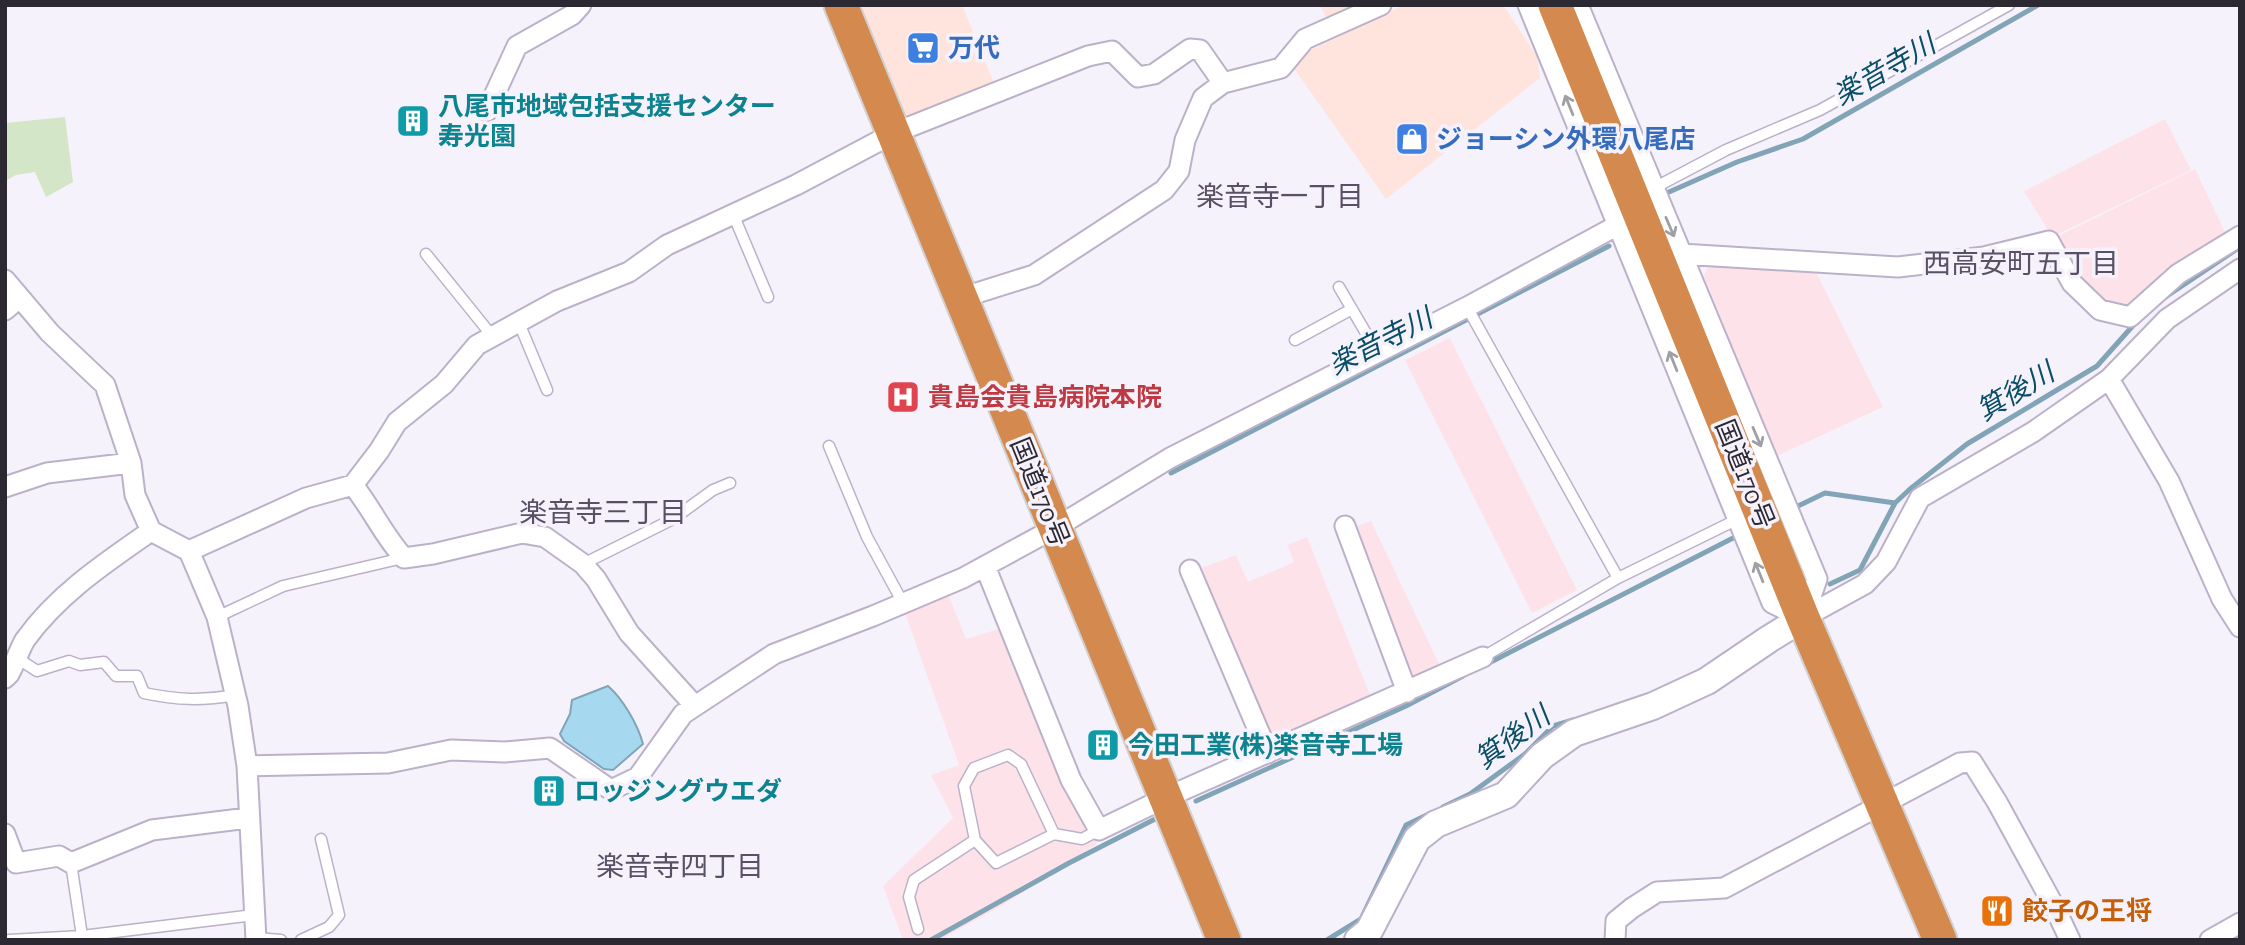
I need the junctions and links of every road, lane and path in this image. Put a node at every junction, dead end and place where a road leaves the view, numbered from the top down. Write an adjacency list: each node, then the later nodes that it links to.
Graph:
1 (581, 5): 9 (street)
2 (841, 5): 10 (highway, 国道170号)
3 (1381, 5): 8 (street)
4 (1528, 5): 13 (street, one-way to 4)
5 (1555, 5): 48 (highway, 国道170号)
6 (1578, 5): 11 (street)
7 (2009, 5): 11 (lane)
8 (1223, 83): 10 (street); 21 (street)
9 (487, 111)
10 (894, 134): 12 (street); 21 (highway, 国道170号)
11 (1654, 188): 16 (street, one-way to 16)
12 (733, 214): 20 (lane); 25 (street)
13 (1618, 225): 24 (street); 36 (street, one-way to 13)
14 (2240, 236): 16 (street)
15 (426, 254): 26 (lane)
16 (1681, 254): 48 (street, one-way to 48)
17 (2240, 269): 29 (street)
18 (5, 280): 22 (street)
19 (1339, 287): 23 (lane)
20 (768, 297)
21 (961, 298): 38 (highway, 国道170号)
22 (12, 304): 32 (street)
23 (1352, 309): 27 (lane); 28 (lane)
24 (1469, 310): 28 (street); 45 (lane)
25 (519, 323): 26 (street); 30 (lane)
26 (493, 337): 34 (street)
27 (1295, 340)
28 (1377, 352): 38 (street)
29 (2109, 379): 48 (street); 49 (street)
30 (547, 390)
31 (829, 446): 46 (lane)
32 (131, 463): 35 (street); 39 (street)
33 (730, 483): 42 (lane)
34 (353, 485): 40 (street); 41 (street)
35 (5, 487)
36 (1738, 519): 45 (lane); 48 (street, one-way to 36)
37 (1345, 526): 53 (street)
38 (1055, 528): 43 (street); 58 (highway, 国道170号)
39 (151, 531): 40 (street); 51 (street)
40 (189, 551): 47 (street)
41 (404, 558): 42 (street); 47 (lane)
42 (583, 564): 55 (street)
43 (985, 566): 46 (street); 61 (street)
44 (1190, 570): 56 (street)
45 (1618, 578): 50 (lane)
46 (903, 603): 55 (street)
47 (217, 617): 54 (street)
48 (1803, 618): 59 (highway, 国道170号); 76 (street)
49 (2240, 627)
50 (1483, 657): 53 (street)
51 (17, 658): 52 (street); 54 (lane)
52 (5, 678)
53 (1407, 692): 56 (street)
54 (235, 695): 57 (street)
55 (694, 705): 57 (street)
56 (1268, 753): 58 (street)
57 (247, 766): 60 (street)
58 (1165, 798): 61 (street); 75 (highway, 国道170号)
59 (1883, 803): 77 (street); 78 (highway, 国道170号); 79 (street)
60 (248, 818): 66 (street); 67 (street)
61 (1099, 830): 63 (lane)
62 (5, 834): 66 (street)
63 (1054, 834): 65 (lane); 65 (lane)
64 (321, 839): 74 (lane)
65 (975, 840): 69 (lane)
66 (71, 863): 70 (lane)
67 (254, 915): 70 (lane); 71 (street)
68 (2240, 923): 80 (street)
69 (918, 929)
70 (82, 936): 72 (lane)
71 (256, 939): 73 (lane)
72 (9, 940)
73 (281, 940)
74 (301, 940)
75 (1224, 940)
76 (1358, 940)
77 (1615, 940)
78 (1940, 940)
79 (2070, 940)
80 (2210, 940)

